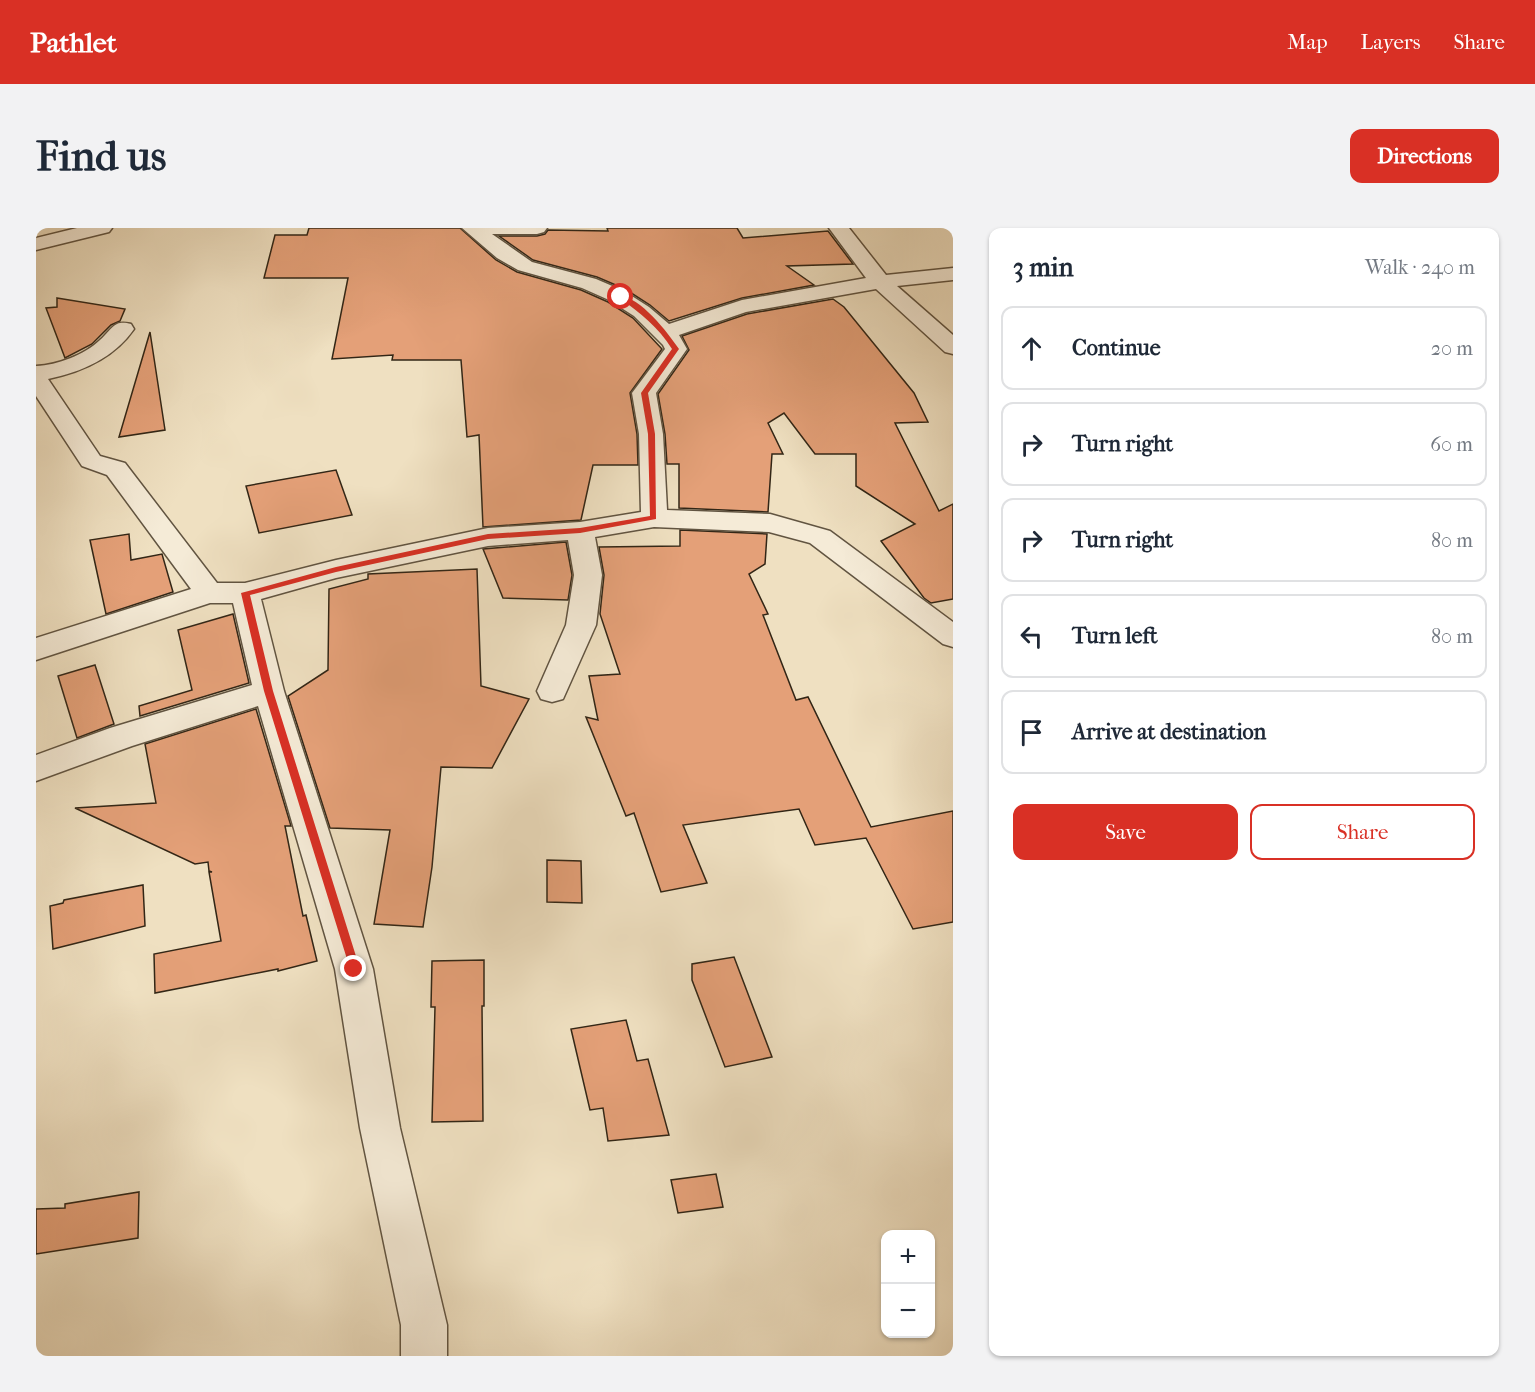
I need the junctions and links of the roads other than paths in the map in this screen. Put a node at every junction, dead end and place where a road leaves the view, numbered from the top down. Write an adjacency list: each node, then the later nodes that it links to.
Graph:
1 (102, 228): 6 (street)
2 (472, 228): 10 (street)
3 (489, 228): 4 (street)
4 (537, 228)
5 (839, 228): 8 (street)
6 (36, 244)
7 (953, 274): 8 (street)
8 (880, 282): 10 (street); 11 (street)
9 (123, 329): 12 (street)
10 (665, 333): 14 (street)
11 (953, 347)
12 (36, 373)
13 (36, 378): 16 (street)
14 (654, 518): 15 (street); 18 (street)
15 (580, 531): 17 (street); 21 (street)
16 (209, 593): 17 (street); 19 (street)
17 (245, 593): 20 (street)
18 (953, 637)
19 (36, 649)
20 (269, 691): 22 (street); 23 (street)
21 (552, 691)
22 (36, 768)
23 (424, 1356)

